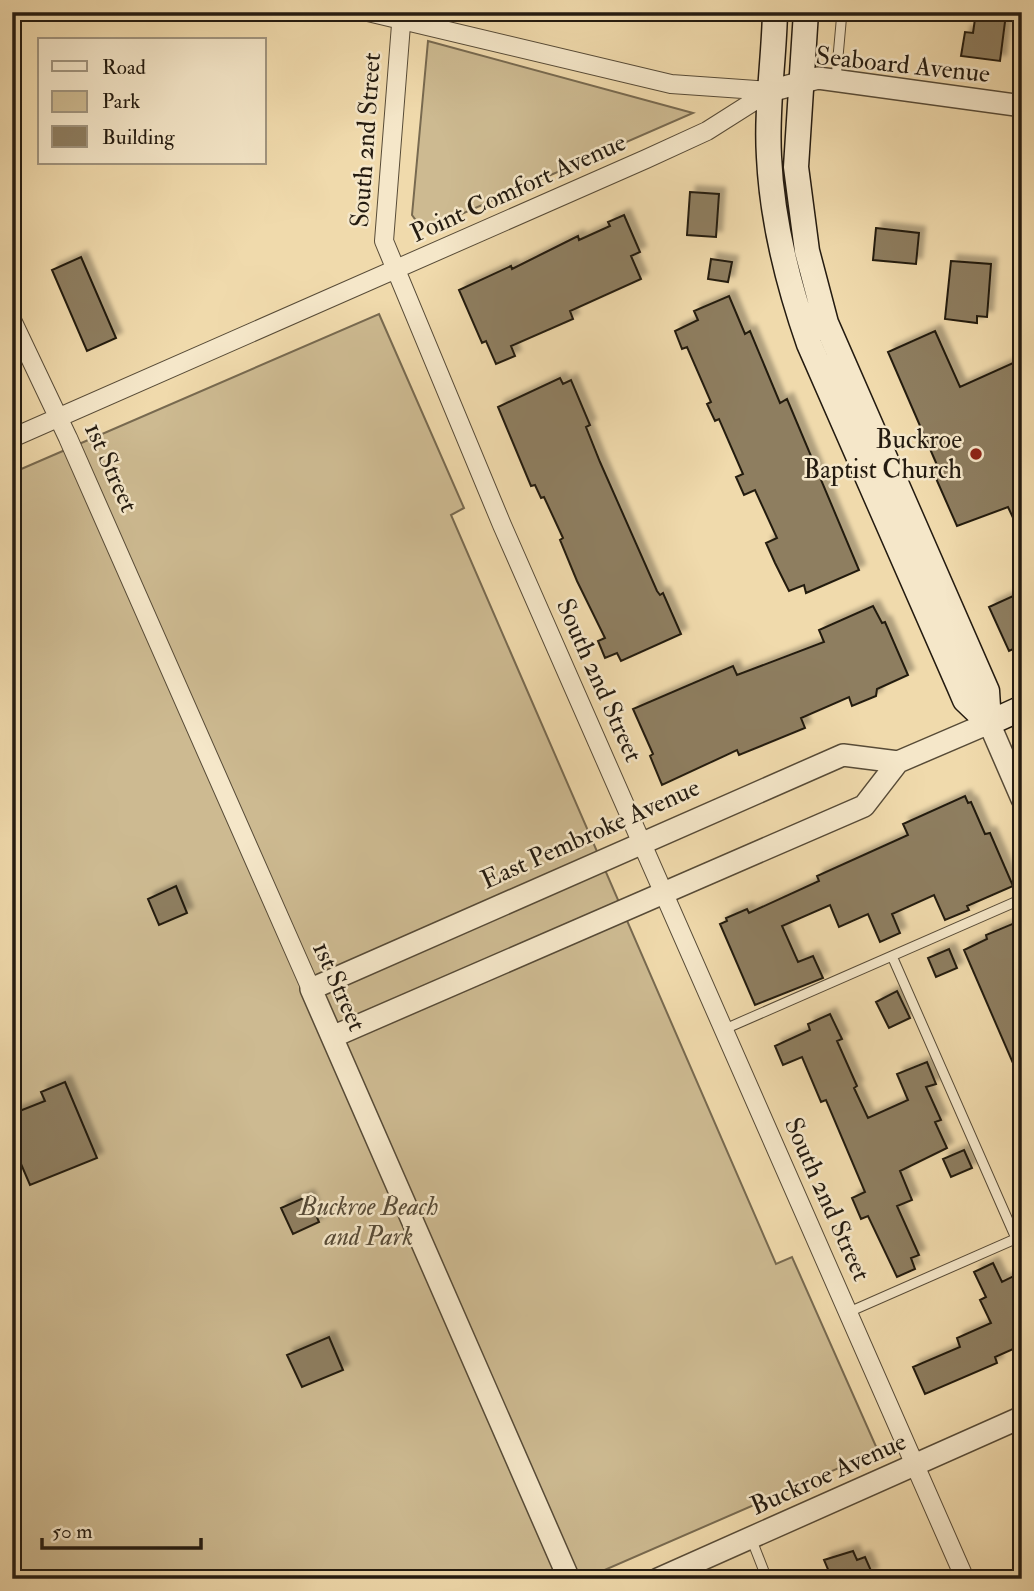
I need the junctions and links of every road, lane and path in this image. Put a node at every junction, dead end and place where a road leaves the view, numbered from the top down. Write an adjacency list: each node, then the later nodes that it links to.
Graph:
1 (368, 12): 5 (street, Seaboard Avenue)
2 (775, 12): 8 (main road)
3 (806, 12): 7 (main road)
4 (842, 12): 6 (lane)
5 (401, 16): 8 (street, Seaboard Avenue); 10 (street, South 2nd Street)
6 (836, 79): 7 (street, Seaboard Avenue); 9 (street, Seaboard Avenue)
7 (800, 81): 8 (street, Seaboard Avenue); 15 (main road)
8 (770, 91): 10 (street, Point Comfort Avenue); 15 (main road)
9 (1022, 106)
10 (394, 270): 12 (street, Point Comfort Avenue); 18 (street, South 2nd Street)
11 (12, 320): 12 (street, 1st Street)
12 (59, 417): 13 (street, Point Comfort Avenue); 22 (street, 1st Street)
13 (12, 438)
14 (1022, 708): 15 (main road)
15 (989, 723): 16 (street); 17 (street)
16 (898, 762): 18 (street, East Pembroke Avenue); 19 (street)
17 (1022, 799)
18 (643, 843): 19 (street, South 2nd Street); 22 (street, East Pembroke Avenue)
19 (665, 893): 23 (street, South 2nd Street); 24 (street)
20 (1022, 898): 21 (lane)
21 (892, 956): 23 (lane); 25 (lane)
22 (311, 989): 24 (street, 1st Street)
23 (725, 1029): 27 (street, South 2nd Street)
24 (332, 1037): 31 (street, 1st Street)
25 (1019, 1237): 26 (lane); 27 (lane)
26 (1022, 1252)
27 (849, 1312): 29 (street, South 2nd Street)
28 (1022, 1417): 29 (street, Buckroe Avenue)
29 (916, 1464): 30 (street, Buckroe Avenue); 34 (street, South 2nd Street)
30 (751, 1538): 32 (street, Buckroe Avenue); 33 (lane)
31 (569, 1579)
32 (658, 1579)
33 (767, 1579)
34 (965, 1579)

